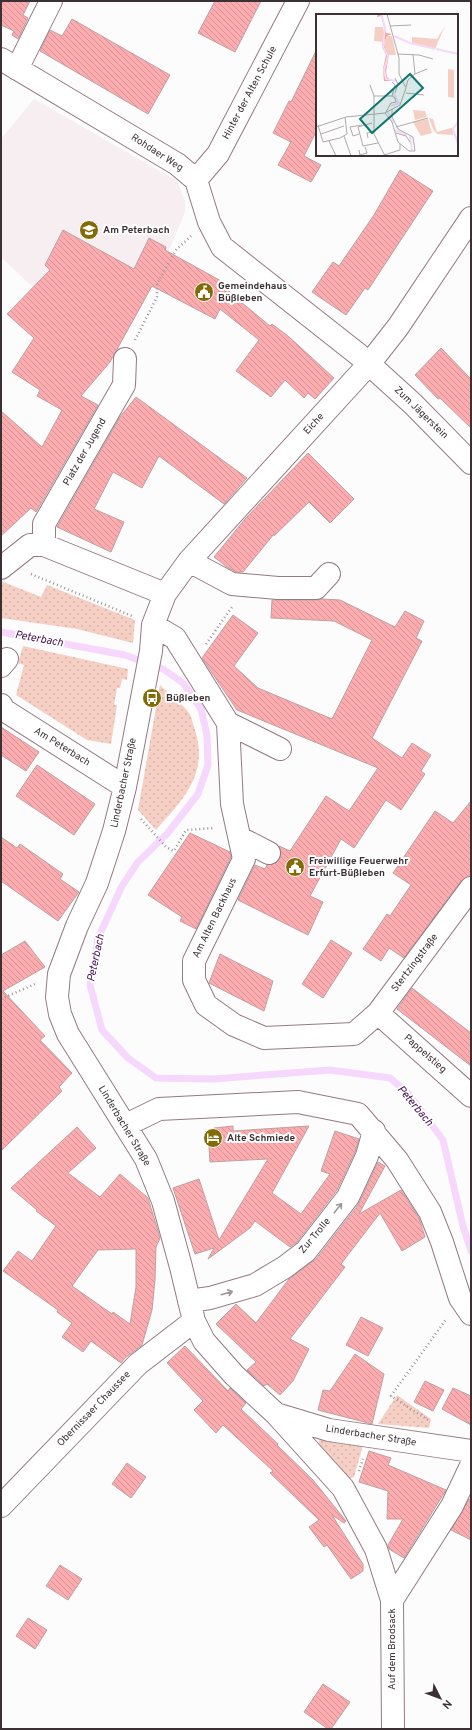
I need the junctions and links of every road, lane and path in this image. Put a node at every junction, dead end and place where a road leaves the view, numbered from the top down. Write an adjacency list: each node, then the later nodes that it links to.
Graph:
1 (51, 1): 3 (street, Rohdaer Weg)
2 (298, 1): 4 (street, Hinter der Alten Schule)
3 (9, 64): 4 (street, Rohdaer Weg)
4 (196, 180): 6 (street)
5 (471, 218): 8 (street, Eiche)
6 (209, 222): 7 (path); 8 (street)
7 (125, 360): 10 (street, Platz der Jugend)
8 (369, 364): 9 (street, Zum Jägerstein); 11 (street, Eiche)
9 (471, 463)
10 (44, 545): 12 (street); 15 (street)
11 (189, 560): 14 (street); 15 (street, Eiche)
12 (4, 566): 16 (path)
13 (329, 574): 14 (street)
14 (247, 585): 17 (path)
15 (166, 594): 16 (street, Eiche)
16 (153, 625): 17 (street, Am Alten Backhaus); 21 (street, Linderbacher Straße)
17 (192, 665): 19 (street, Am Alten Backhaus)
18 (1, 705): 21 (street, Am Peterbach)
19 (228, 723): 20 (street); 23 (street, Am Alten Backhaus)
20 (280, 749)
21 (125, 787): 26 (street, Linderbacher Straße)
22 (148, 827): 23 (path)
23 (238, 832): 24 (street); 29 (street, Am Alten Backhaus)
24 (269, 853)
25 (471, 888): 28 (street, Stertzingstraße)
26 (59, 974): 27 (path); 31 (street, Linderbacher Straße)
27 (1, 1000)
28 (378, 1013): 29 (street, Stertzingstraße); 30 (street, Pappelstieg)
29 (354, 1034)
30 (471, 1096)
31 (126, 1125): 32 (street); 34 (street, Linderbacher Straße)
32 (374, 1131): 33 (street); 34 (street, Zur Trolle, one-way to 32)
33 (466, 1306): 37 (path)
34 (191, 1311): 35 (street, Linderbacher Straße); 41 (street, Obernissaer Chaussee)
35 (276, 1414): 36 (street, Linderbacher Straße); 40 (street, Auf dem Brodsack)
36 (370, 1435): 37 (street, Linderbacher Straße); 40 (path)
37 (424, 1444): 38 (street, Linderbacher Straße)
38 (471, 1451)
39 (471, 1466): 42 (street)
40 (343, 1488): 42 (street, Auf dem Brodsack)
41 (1, 1506)
42 (392, 1600): 43 (street, Auf dem Brodsack)
43 (393, 1729)

